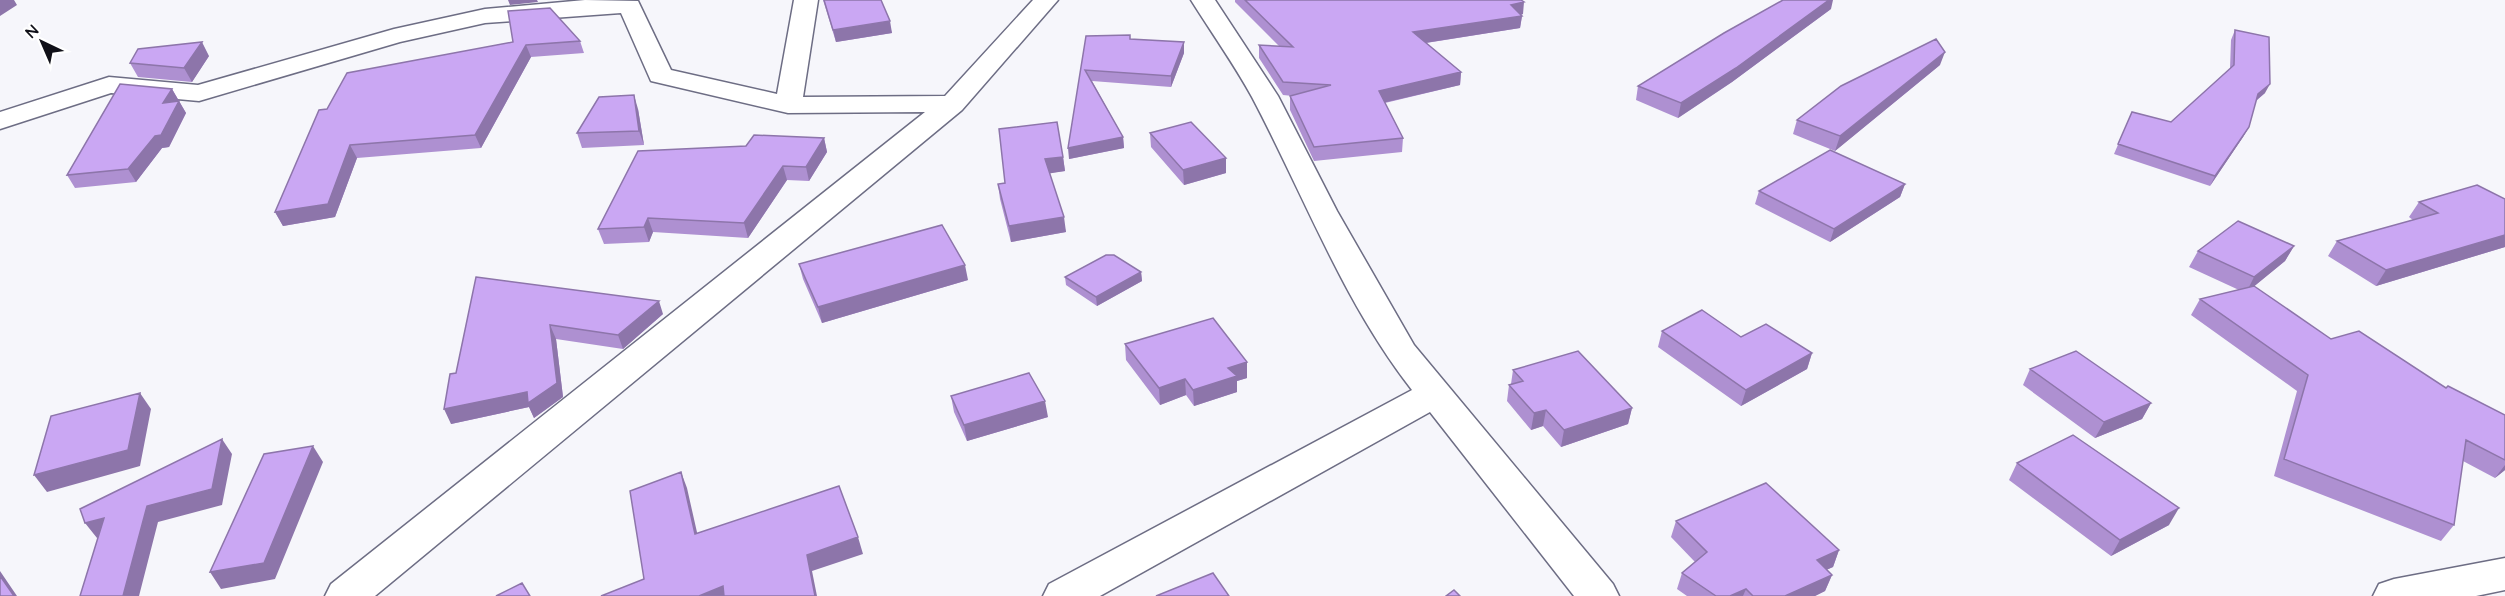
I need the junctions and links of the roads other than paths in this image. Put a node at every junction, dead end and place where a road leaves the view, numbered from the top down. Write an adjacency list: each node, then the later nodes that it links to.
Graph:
1 (806, 0): 5 (street)
2 (1046, 0): 4 (street)
3 (1203, 0): 7 (street)
4 (952, 104): 5 (street); 9 (street)
5 (788, 105): 6 (street)
6 (0, 121)
7 (1436, 393): 10 (street); 11 (street)
8 (2505, 574): 12 (street)
9 (346, 596)
10 (1064, 596)
11 (1598, 596)
12 (2394, 596)

